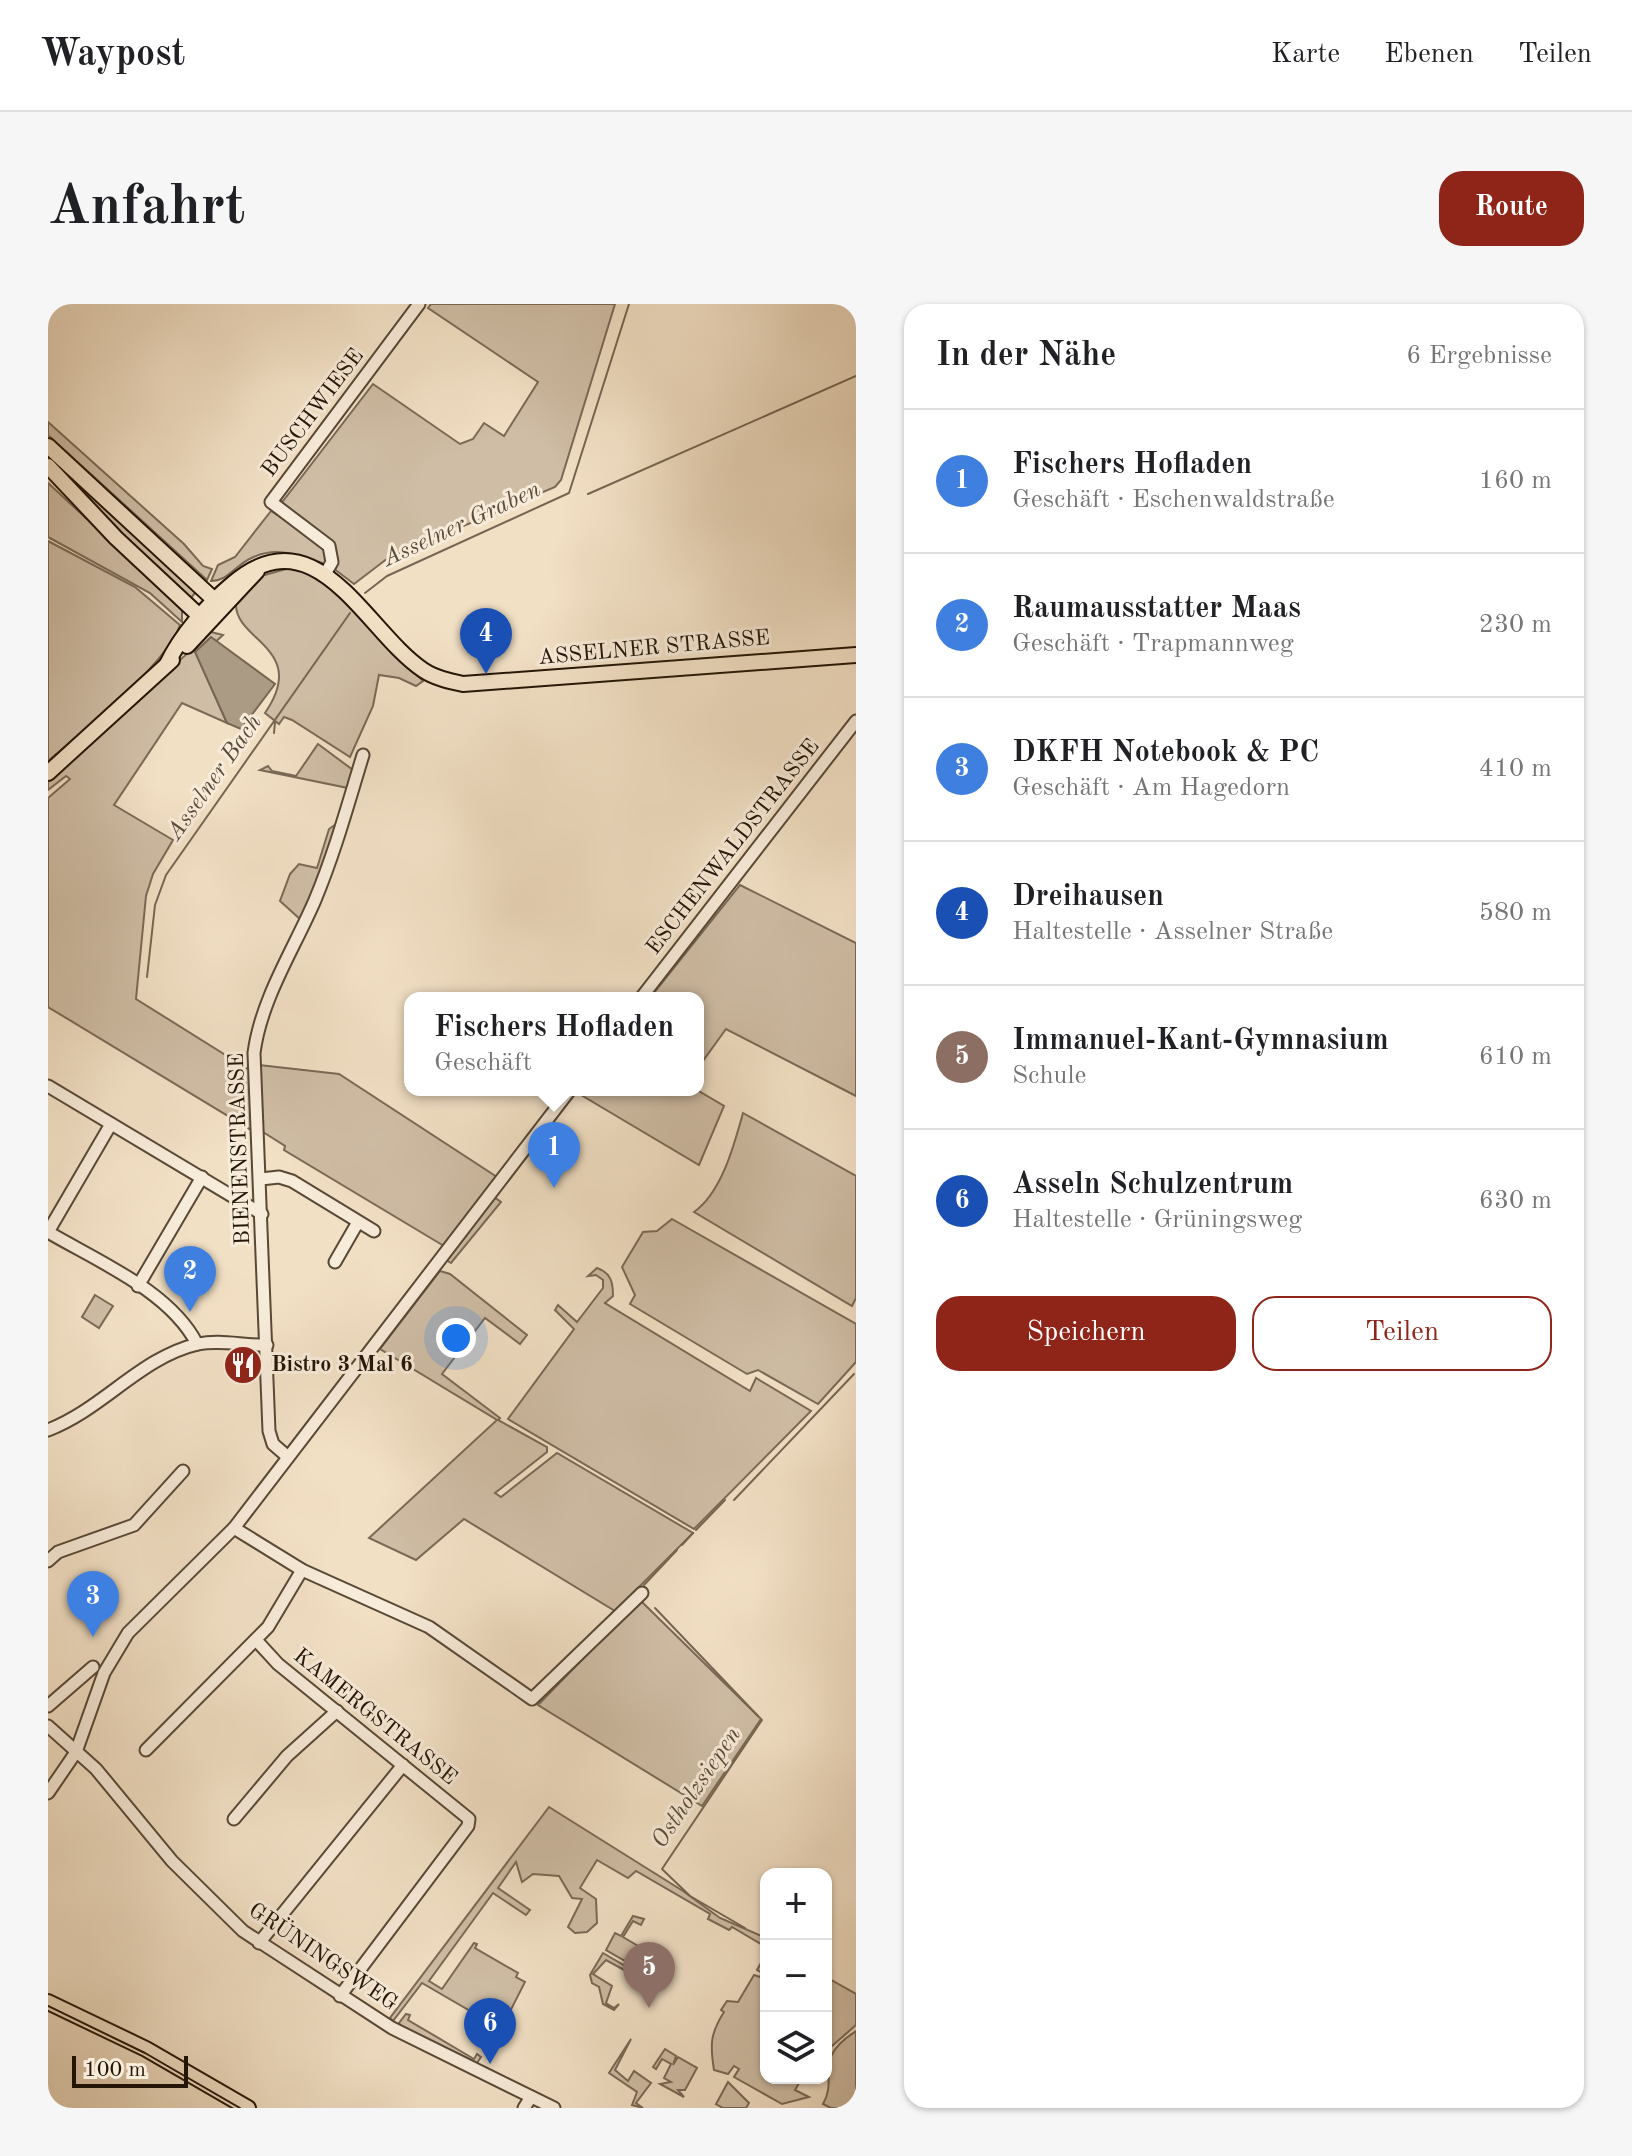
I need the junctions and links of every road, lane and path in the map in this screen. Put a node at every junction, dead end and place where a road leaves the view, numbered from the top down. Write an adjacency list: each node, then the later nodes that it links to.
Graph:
1 (419, 304): 4 (street, BUSCHWIESE)
2 (48, 446): 5 (main road)
3 (48, 466): 6 (main road)
4 (325, 574): 5 (main road, ASSELNER STRASSE); 7 (main road, ASSELNER STRASSE)
5 (219, 605): 6 (main road, ASSELNER STRASSE)
6 (204, 621): 10 (main road, ASSELNER STRASSE)
7 (856, 655)
8 (856, 721): 11 (street, ESCHENWALDSTRASSE)
9 (363, 755): 16 (street, BIENENSTRASSE)
10 (48, 773)
11 (646, 992)
12 (48, 1086): 14 (street)
13 (565, 1096): 26 (street)
14 (111, 1124): 15 (street); 20 (street)
15 (202, 1177): 17 (street); 22 (street)
16 (261, 1179): 17 (street, BIENENSTRASSE); 18 (street)
17 (262, 1214): 24 (street, BIENENSTRASSE)
18 (358, 1222): 19 (street); 21 (street)
19 (374, 1231)
20 (48, 1232): 22 (street)
21 (335, 1262)
22 (138, 1286): 23 (street)
23 (197, 1344): 24 (street); 25 (street)
24 (267, 1345): 26 (street, BIENENSTRASSE)
25 (48, 1430)
26 (288, 1457): 28 (street)
27 (183, 1471): 29 (street)
28 (234, 1528): 30 (street); 38 (street)
29 (48, 1561)
30 (302, 1570): 31 (street); 32 (street)
31 (642, 1593)
32 (256, 1640): 35 (street, KAMERGSTRASSE); 37 (street)
33 (93, 1667): 34 (street)
34 (48, 1706)
35 (337, 1711): 39 (street, KAMERGSTRASSE); 41 (street)
36 (48, 1726): 38 (street, GRÜNINGSWEG)
37 (146, 1750)
38 (76, 1752): 40 (street); 42 (street, GRÜNINGSWEG)
39 (403, 1765): 42 (street); 43 (street, KAMERGSTRASSE)
40 (48, 1793)
41 (234, 1819)
42 (259, 1943): 43 (street, GRÜNINGSWEG)
43 (340, 1996): 45 (street, GRÜNINGSWEG)
44 (48, 2002): 46 (main road)
45 (531, 2097): 47 (street); 48 (street, GRÜNINGSWEG)
46 (248, 2108)
47 (524, 2108)
48 (554, 2108)

